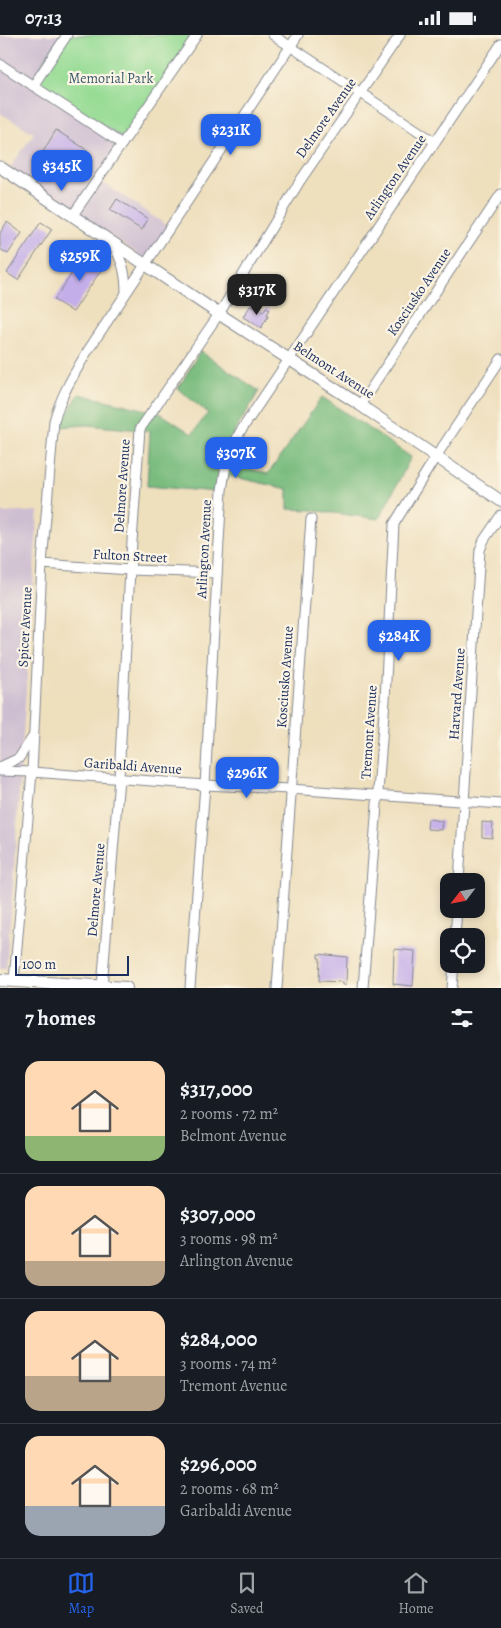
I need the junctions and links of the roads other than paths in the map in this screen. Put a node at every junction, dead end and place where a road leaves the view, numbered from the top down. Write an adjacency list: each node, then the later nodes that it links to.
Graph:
1 (67, 35): 9 (street)
2 (197, 35): 12 (street)
3 (273, 35): 7 (street)
4 (298, 35): 7 (street, Spicer Avenue)
5 (400, 35): 10 (street, Delmore Avenue)
6 (501, 44): 11 (street, Arlington Avenue)
7 (290, 46): 10 (street); 17 (street, Spicer Avenue)
8 (0, 64): 9 (street)
9 (34, 86): 12 (street)
10 (360, 93): 11 (street); 19 (street, Delmore Avenue)
11 (435, 142): 20 (street, Arlington Avenue)
12 (122, 144): 15 (street)
13 (0, 167): 15 (street, Belmont Avenue)
14 (501, 194): 22 (street, Kosciusko Avenue)
15 (73, 215): 16 (street, Belmont Avenue)
16 (109, 239): 17 (street, Belmont Avenue); 18 (street)
17 (145, 264): 18 (street, Spicer Avenue); 19 (street, Belmont Avenue)
18 (126, 294): 27 (street, Spicer Avenue)
19 (219, 314): 20 (street, Belmont Avenue); 28 (street, Delmore Avenue)
20 (289, 359): 22 (street, Belmont Avenue); 29 (street, Arlington Avenue)
21 (501, 359): 23 (street, Tremont Avenue)
22 (360, 405): 23 (street, Belmont Avenue)
23 (435, 458): 24 (street, Belmont Avenue); 37 (street, Tremont Avenue)
24 (501, 501)
25 (501, 515): 38 (street, Harvard Avenue)
26 (311, 519): 36 (street, Kosciusko Avenue)
27 (42, 564): 28 (street, Fulton Street); 30 (street, Spicer Avenue)
28 (130, 570): 29 (street, Fulton Street); 34 (street, Delmore Avenue)
29 (216, 573): 35 (street, Arlington Avenue)
30 (33, 735): 31 (street); 33 (street, Spicer Avenue)
31 (0, 767)
32 (0, 771): 33 (street, Garibaldi Avenue)
33 (32, 772): 34 (street, Garibaldi Avenue); 43 (street, Spicer Avenue)
34 (119, 778): 35 (street, Garibaldi Avenue); 44 (street, Delmore Avenue)
35 (205, 785): 36 (street, Garibaldi Avenue); 46 (street, Arlington Avenue)
36 (290, 789): 37 (street, Garibaldi Avenue); 47 (street, Kosciusko Avenue)
37 (378, 796): 38 (street, Garibaldi Avenue); 48 (street, Tremont Avenue)
38 (464, 802): 39 (street, Garibaldi Avenue); 40 (street, Harvard Avenue)
39 (501, 804)
40 (460, 873)
41 (453, 973): 49 (street)
42 (0, 981): 43 (main road)
43 (14, 981): 44 (main road)
44 (102, 987): 45 (main road)
45 (125, 988)
46 (190, 988)
47 (277, 988)
48 (363, 988)
49 (452, 988)

